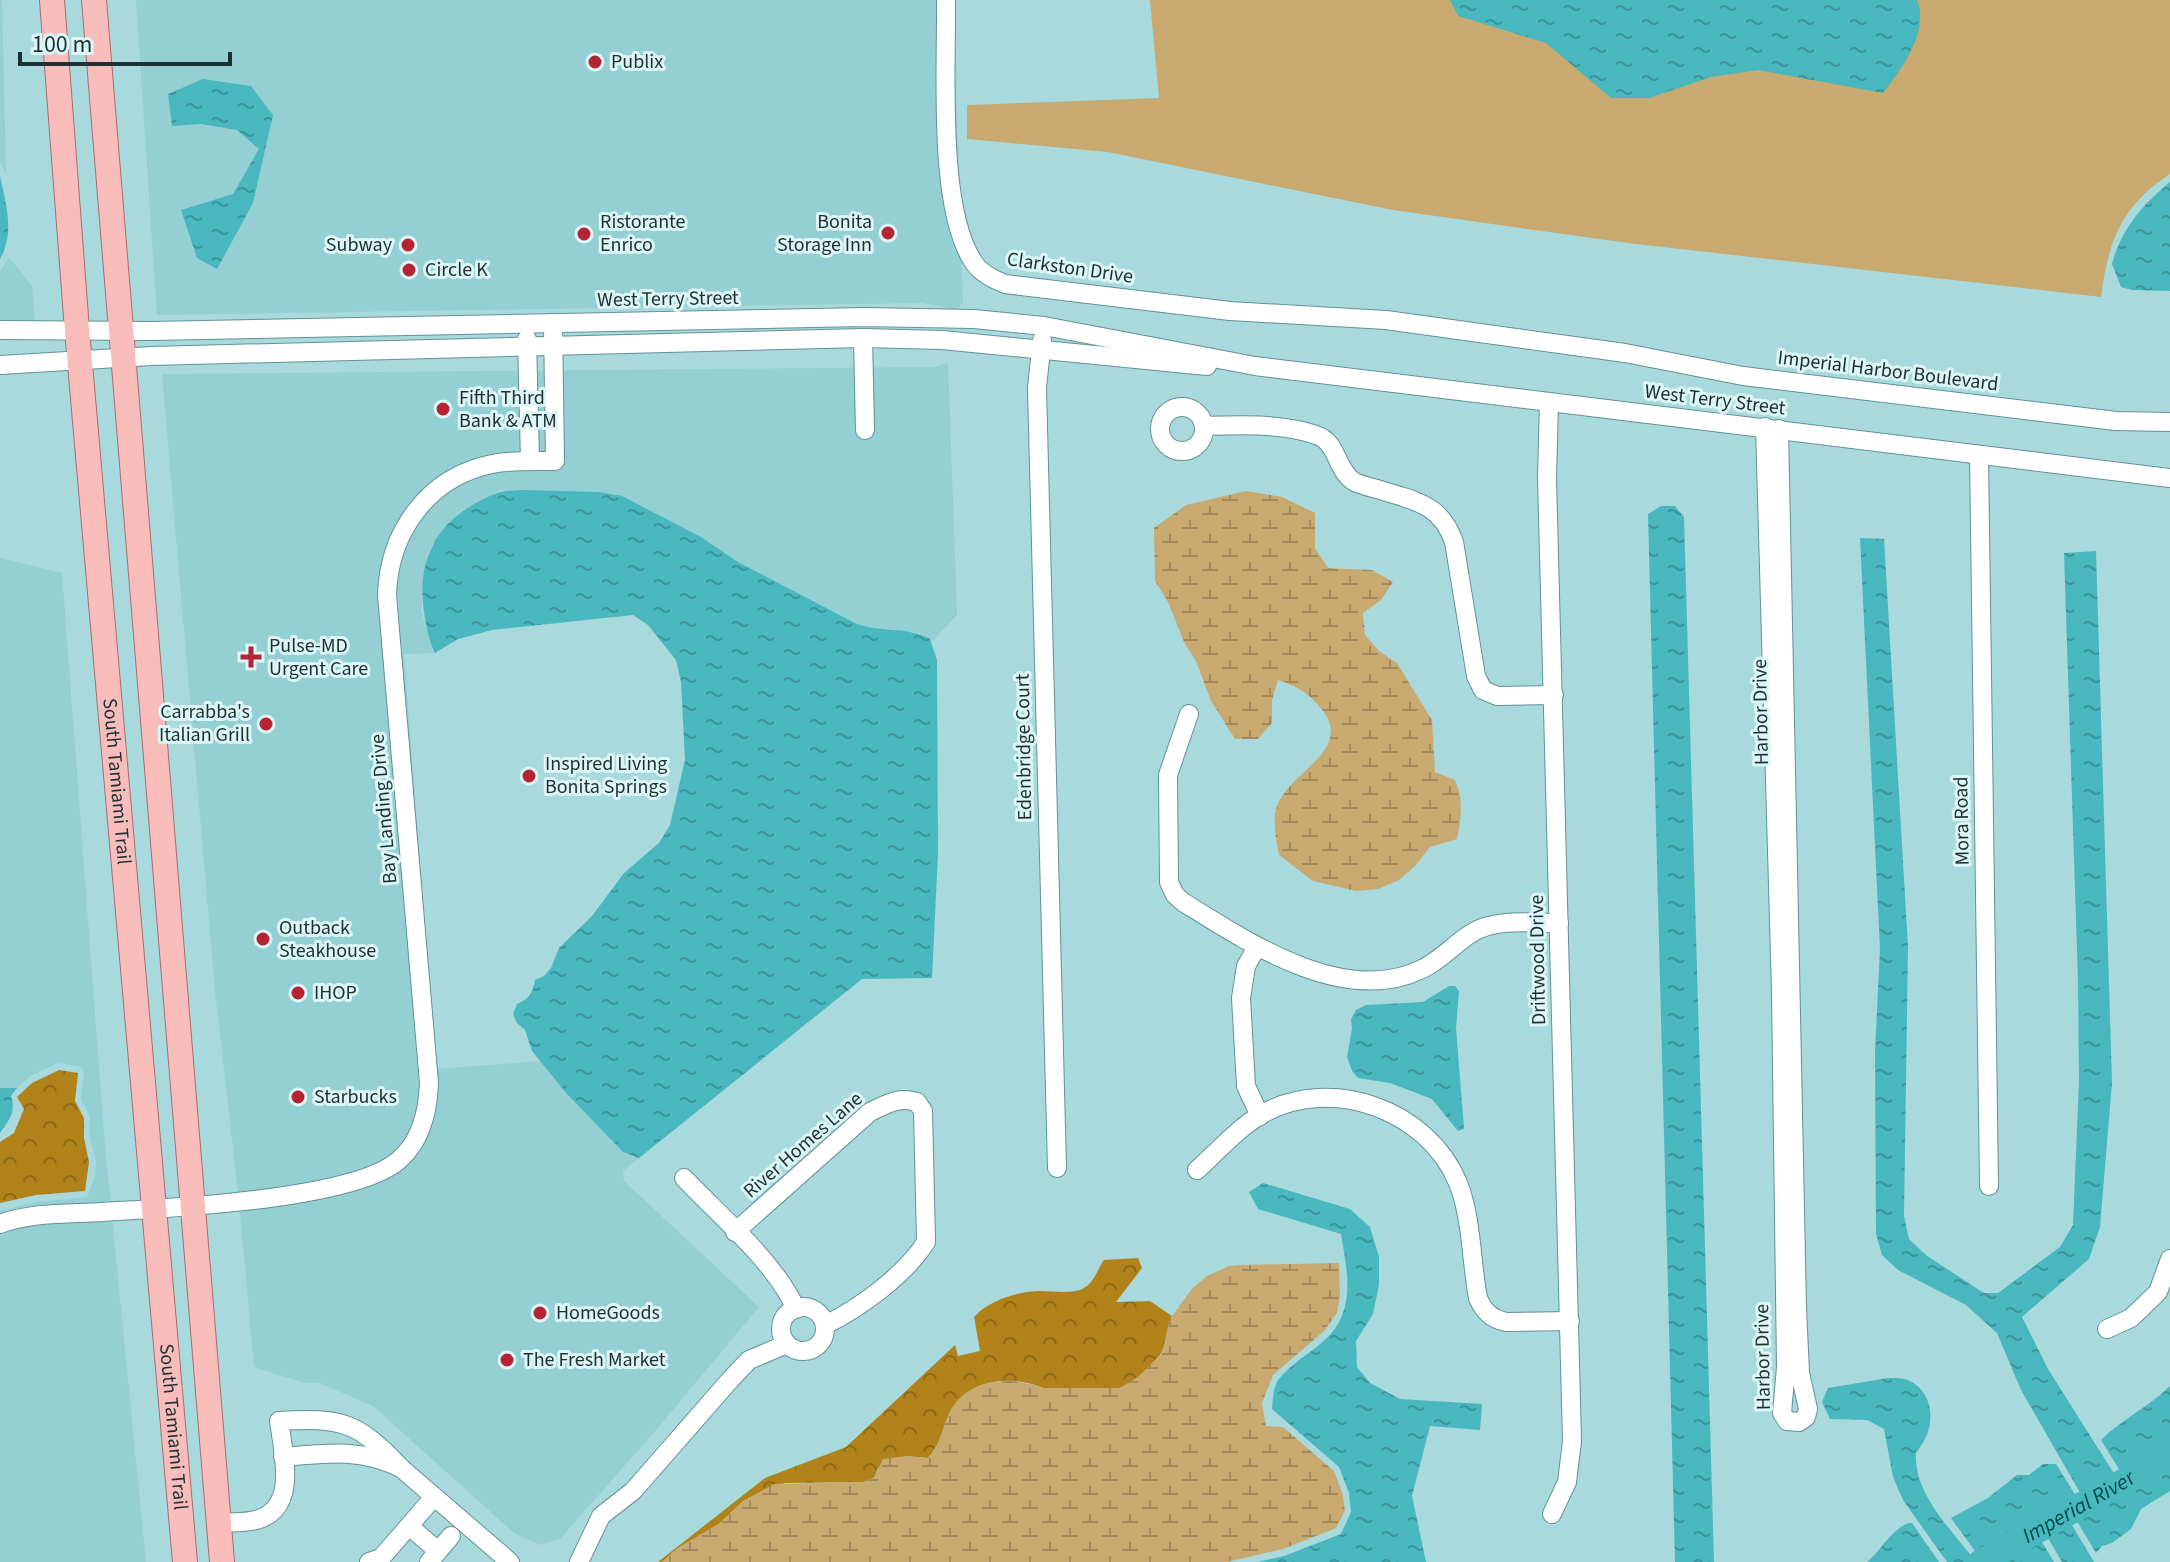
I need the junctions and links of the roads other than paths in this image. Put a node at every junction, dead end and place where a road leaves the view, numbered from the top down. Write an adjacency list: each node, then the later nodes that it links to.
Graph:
1 (52, 0): 8 (main road, South Tamiami Trail)
2 (94, 0): 9 (main road, South Tamiami Trail)
3 (946, 0): 14 (street, Clarkston Drive)
4 (553, 323): 5 (street, West Terry Street); 6 (street, West Terry Street); 12 (street, Bay Landing Drive)
5 (527, 324): 9 (street, West Terry Street); 11 (street)
6 (1044, 326): 13 (street, Edenbridge Court); 18 (street, West Terry Street)
7 (0, 330): 8 (street, West Terry Street)
8 (77, 330): 9 (street, West Terry Street); 16 (main road, South Tamiami Trail)
9 (120, 330): 15 (main road, South Tamiami Trail)
10 (863, 338): 12 (street, West Terry Street); 13 (street, West Terry Street); 23 (street)
11 (528, 348): 12 (street, West Terry Street); 15 (street, West Terry Street); 25 (street)
12 (553, 348): 25 (street, Bay Landing Drive)
13 (1041, 349): 18 (street, West Terry Street); 32 (street, Edenbridge Court)
14 (1603, 350): 20 (street, Imperial Harbor Boulevard)
15 (122, 357): 16 (street, West Terry Street); 36 (main road, South Tamiami Trail)
16 (80, 359): 17 (street, West Terry Street); 37 (main road, South Tamiami Trail)
17 (0, 365)
18 (1255, 366): 19 (street, West Terry Street)
19 (1549, 402): 22 (street, West Terry Street); 27 (street, Driftwood Drive)
20 (2170, 422)
21 (1204, 426): 27 (street)
22 (1772, 428): 22 (street, Harbor Drive); 24 (street, West Terry Street)
23 (865, 430)
24 (1979, 455): 26 (street, West Terry Street); 35 (street, Mora Road)
25 (530, 461): 36 (street, Bay Landing Drive)
26 (2170, 478)
27 (1554, 695): 29 (street, Driftwood Drive)
28 (1189, 714): 30 (street)
29 (1559, 923): 30 (street); 42 (street, Driftwood Drive)
30 (1257, 947): 31 (street)
31 (1260, 1116): 33 (street); 42 (street)
32 (1057, 1168)
33 (1197, 1170)
34 (684, 1178): 39 (street)
35 (1989, 1186)
36 (191, 1205): 37 (street, Bay Landing Drive); 50 (main road, South Tamiami Trail)
37 (155, 1208): 38 (street, Bay Landing Drive); 54 (main road, South Tamiami Trail)
38 (0, 1224)
39 (735, 1232): 41 (street); 43 (street, River Homes Lane)
40 (2170, 1259): 44 (street)
41 (796, 1309): 43 (street); 45 (street)
42 (1570, 1321): 49 (street, Driftwood Drive)
43 (825, 1325): 45 (street, River Homes Lane)
44 (2107, 1329)
45 (787, 1344): 58 (street, River Homes Lane)
46 (283, 1457): 47 (street); 47 (street); 50 (street)
47 (401, 1468): 48 (street)
48 (434, 1497): 51 (street); 57 (street)
49 (1552, 1514)
50 (219, 1523): 55 (main road, South Tamiami Trail)
51 (409, 1526): 53 (street); 56 (street)
52 (451, 1536): 53 (street)
53 (433, 1557)
54 (185, 1562)
55 (222, 1562)
56 (369, 1562)
57 (510, 1562)
58 (579, 1562)

